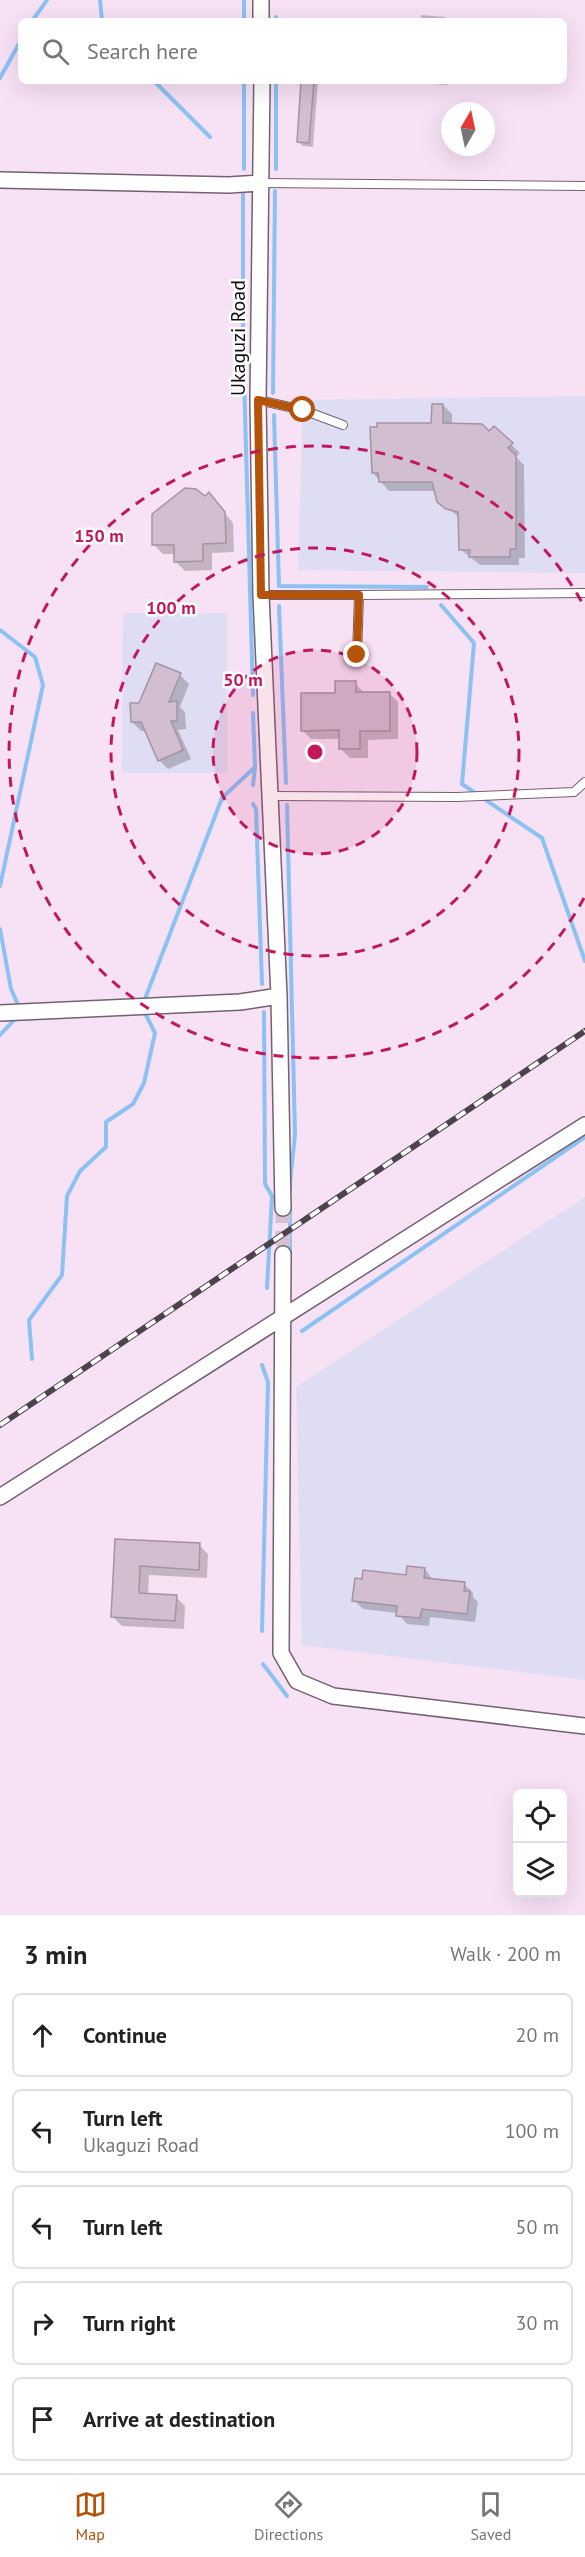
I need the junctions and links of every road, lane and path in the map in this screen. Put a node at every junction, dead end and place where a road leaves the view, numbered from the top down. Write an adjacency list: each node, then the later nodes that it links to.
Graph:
1 (261, 0): 2 (street)
2 (261, 18)
3 (262, 84): 5 (street, Ukaguzi Road)
4 (0, 180): 5 (street)
5 (260, 183): 6 (lane); 7 (street, Ukaguzi Road)
6 (585, 186)
7 (258, 400): 8 (lane); 10 (street, Ukaguzi Road)
8 (343, 425)
9 (585, 593): 11 (lane)
10 (261, 595): 11 (lane); 14 (street, Ukaguzi Road)
11 (359, 595): 12 (lane)
12 (357, 655)
13 (585, 782): 14 (lane)
14 (270, 796): 15 (street, Ukaguzi Road)
15 (279, 996): 16 (street); 18 (street, Ukaguzi Road)
16 (0, 1013)
17 (585, 1125): 20 (street)
18 (283, 1208)
19 (283, 1254): 20 (street)
20 (283, 1318): 21 (street); 22 (street)
21 (0, 1497)
22 (585, 1726)

